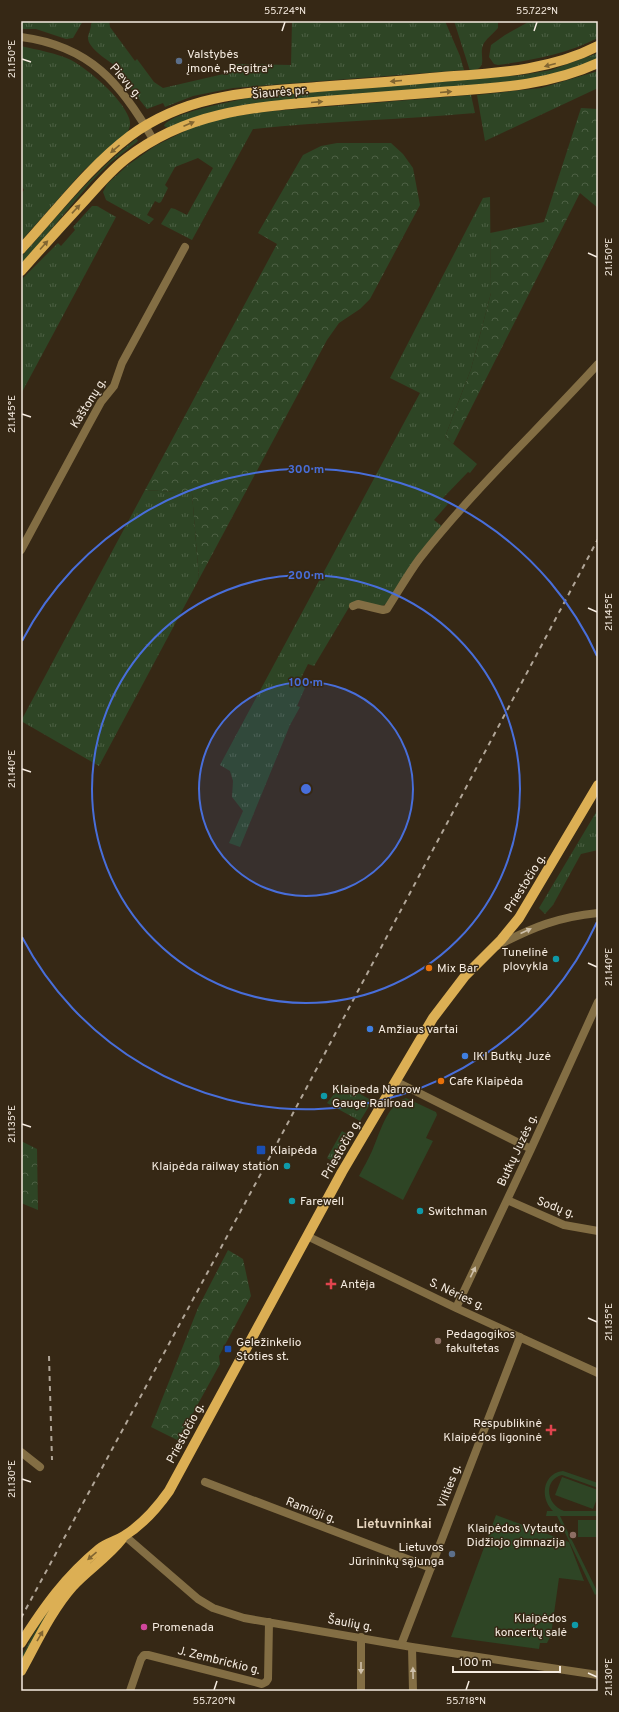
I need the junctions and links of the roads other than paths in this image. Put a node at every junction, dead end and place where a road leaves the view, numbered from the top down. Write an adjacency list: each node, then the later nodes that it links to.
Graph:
1 (21, 37): 4 (street, Pievų g.)
2 (598, 46): 4 (main road, Šiaurės pr., one-way to 4)
3 (598, 63): 5 (main road, Šiaurės pr., one-way to 3)
4 (146, 126): 5 (street, Pievų g.); 7 (main road, Šiaurės pr., one-way to 7)
5 (154, 141): 8 (main road, Šiaurės pr., one-way to 5)
6 (185, 247): 10 (street, Kaštonų g.)
7 (21, 249)
8 (21, 271)
9 (598, 364): 11 (street)
10 (21, 550)
11 (353, 606)
12 (598, 785): 14 (main road, Priestočio g.)
13 (598, 913): 14 (street, one-way to 13)
14 (491, 950): 16 (main road, Priestočio g.)
15 (598, 1002): 17 (street, Butkų Juzės g.)
16 (395, 1081): 17 (street); 20 (main road, Priestočio g.)
17 (532, 1149): 18 (street, Butkų Juzės g.)
18 (507, 1200): 19 (street, Sodų g.); 21 (street, Butkų Juzės g., one-way to 18)
19 (598, 1231)
20 (307, 1236): 21 (street, S. Nėries g.); 27 (main road, Priestočio g.)
21 (456, 1308): 22 (street, S. Nėries g.)
22 (520, 1337): 23 (street, S. Nėries g.); 28 (street, Vilties g.)
23 (598, 1373)
24 (21, 1452): 25 (street)
25 (40, 1467)
26 (205, 1482): 28 (street, Ramioji g.)
27 (125, 1536): 29 (street, Šaulių g.); 31 (main road, one-way to 31); 34 (main road, one-way to 27)
28 (430, 1568): 32 (street, Vilties g.)
29 (269, 1622): 30 (street, Šaulių g.); 36 (street, J. Zembrickio g.)
30 (362, 1637): 32 (street, Šaulių g.); 37 (street, one-way to 37)
31 (21, 1643)
32 (401, 1644): 33 (street, Šaulių g.)
33 (412, 1647): 35 (street, Šaulių g.); 38 (street, one-way to 33)
34 (21, 1671)
35 (598, 1675)
36 (130, 1691)
37 (361, 1691)
38 (413, 1691)

